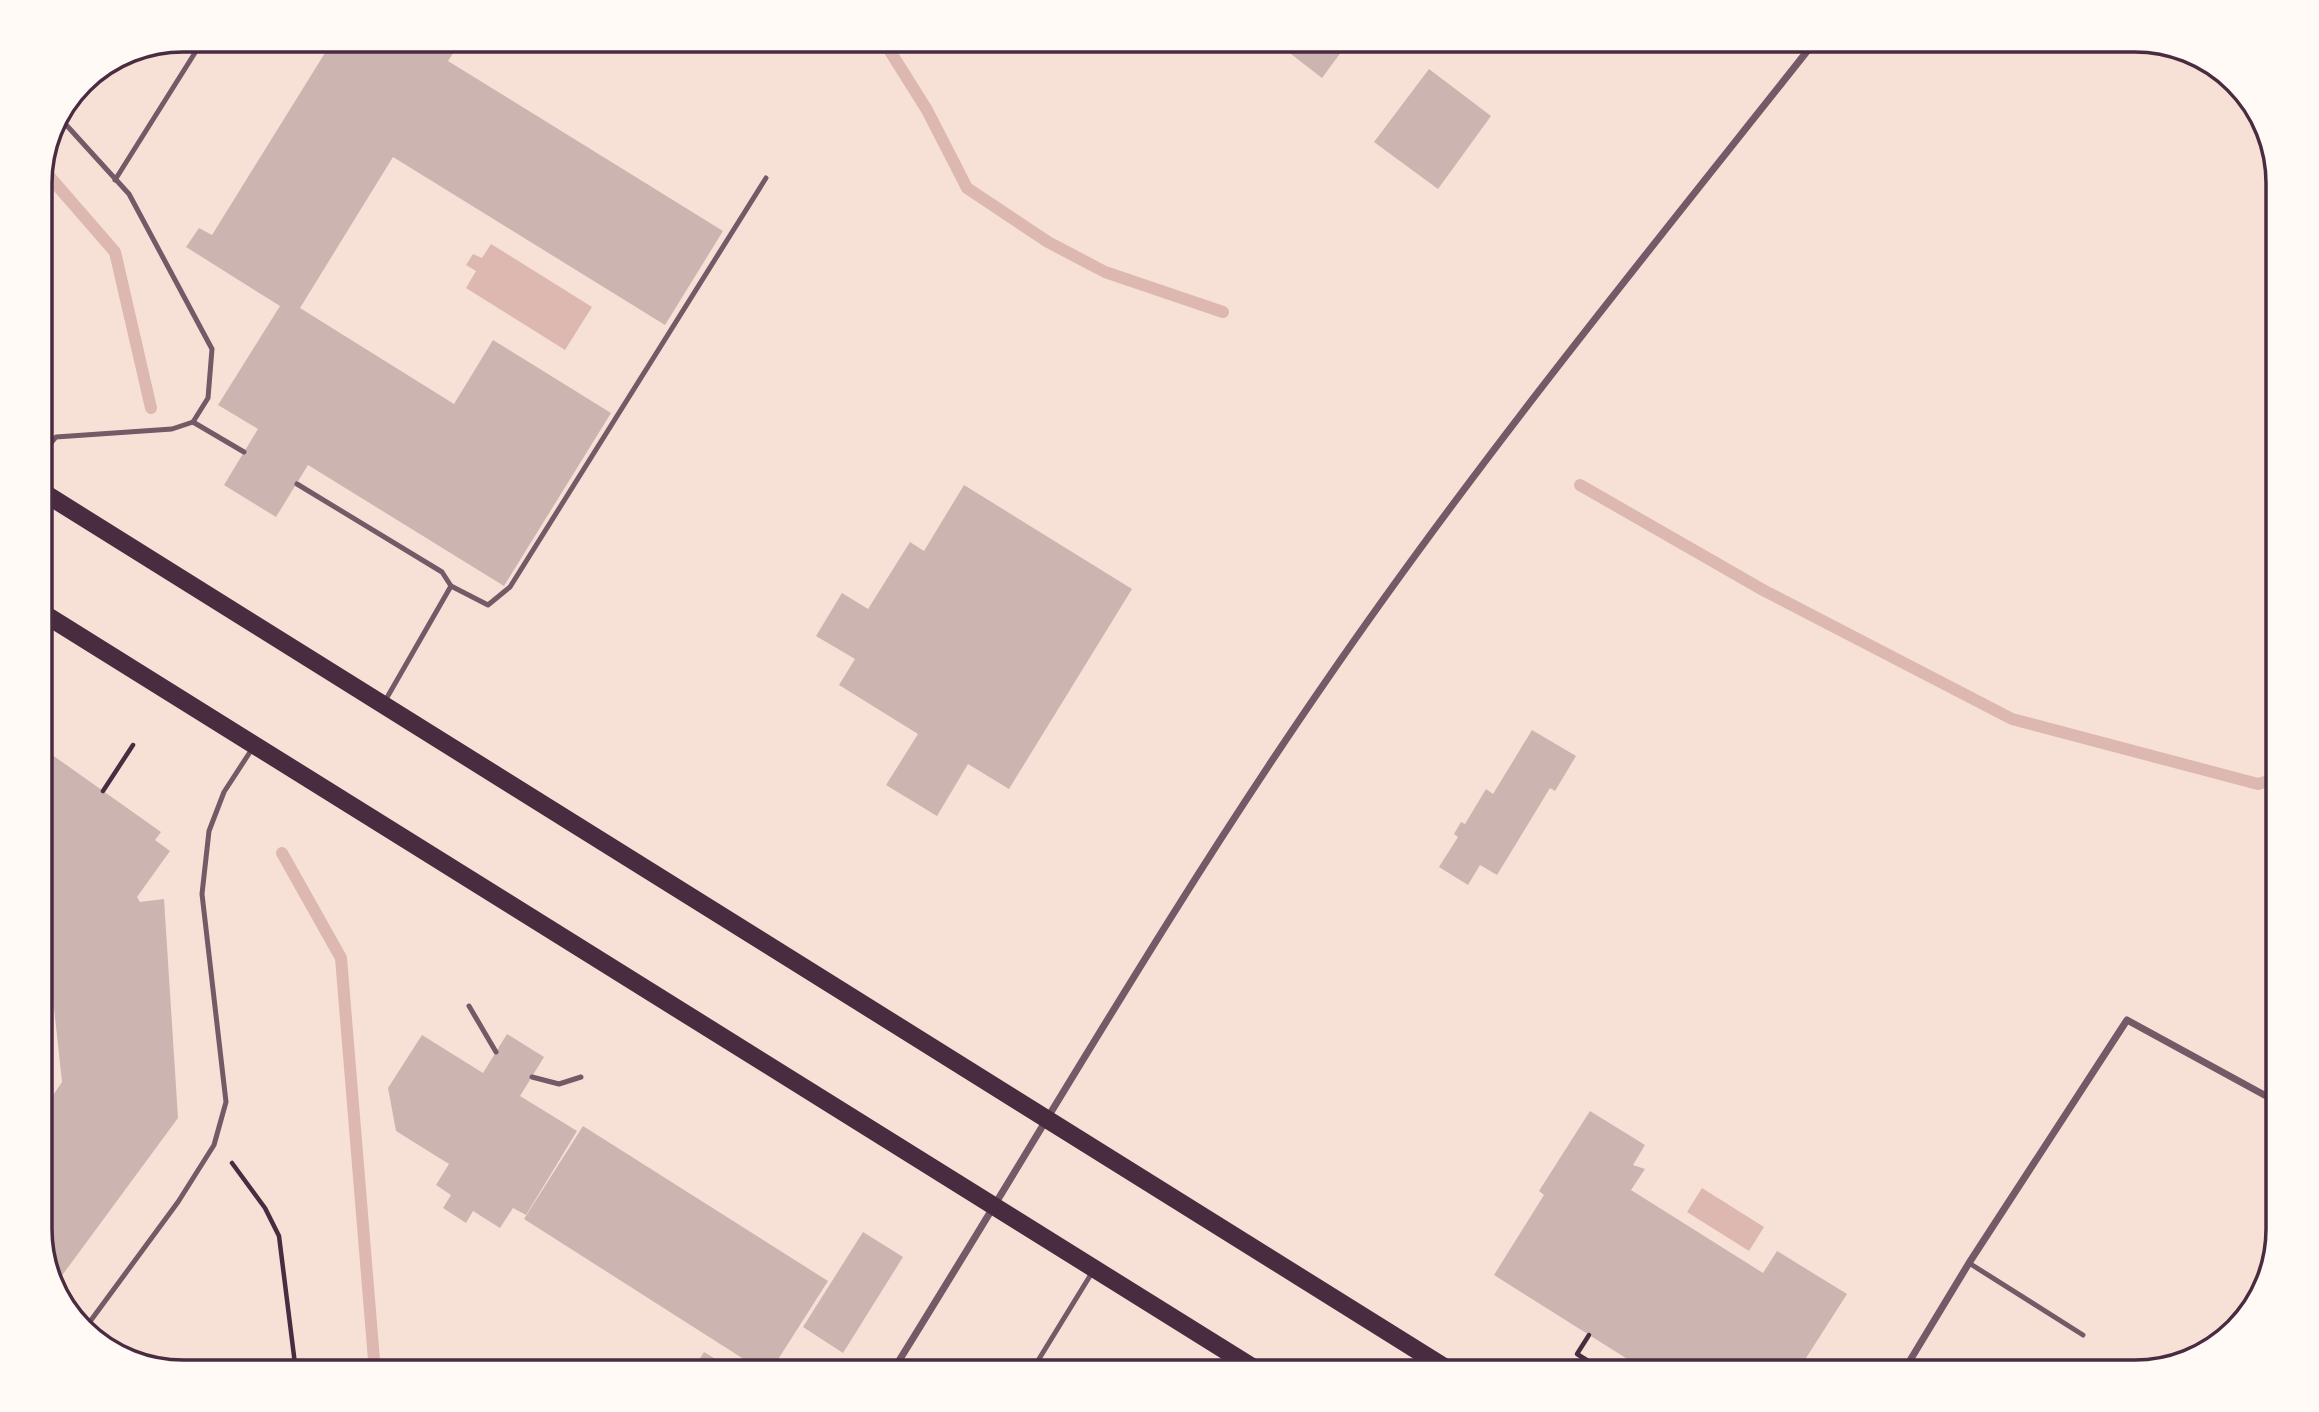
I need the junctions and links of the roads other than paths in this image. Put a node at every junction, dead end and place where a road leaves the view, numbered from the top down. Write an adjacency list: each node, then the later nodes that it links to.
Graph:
1 (195, 52): 5 (lane)
2 (1806, 52): 20 (street)
3 (66, 125): 5 (lane)
4 (766, 178): 11 (lane)
5 (115, 180): 6 (lane)
6 (193, 422): 7 (lane); 8 (lane)
7 (53, 442)
8 (244, 452)
9 (297, 484): 11 (lane)
10 (53, 499): 13 (main road)
11 (451, 586): 13 (lane)
12 (53, 619): 14 (main road)
13 (383, 705): 20 (main road)
14 (254, 745): 21 (main road); 24 (lane)
15 (468, 1006): 16 (lane)
16 (496, 1052)
17 (532, 1077): 18 (lane)
18 (581, 1077)
19 (2266, 1096): 22 (street)
20 (1046, 1119): 21 (street); 29 (main road)
21 (995, 1206): 23 (main road); 26 (street)
22 (1969, 1263): 25 (lane); 30 (street)
23 (1095, 1269): 27 (lane); 28 (main road)
24 (91, 1321)
25 (2083, 1335)
26 (899, 1360)
27 (1038, 1360)
28 (1241, 1360)
29 (1433, 1360)
30 (1910, 1360)

